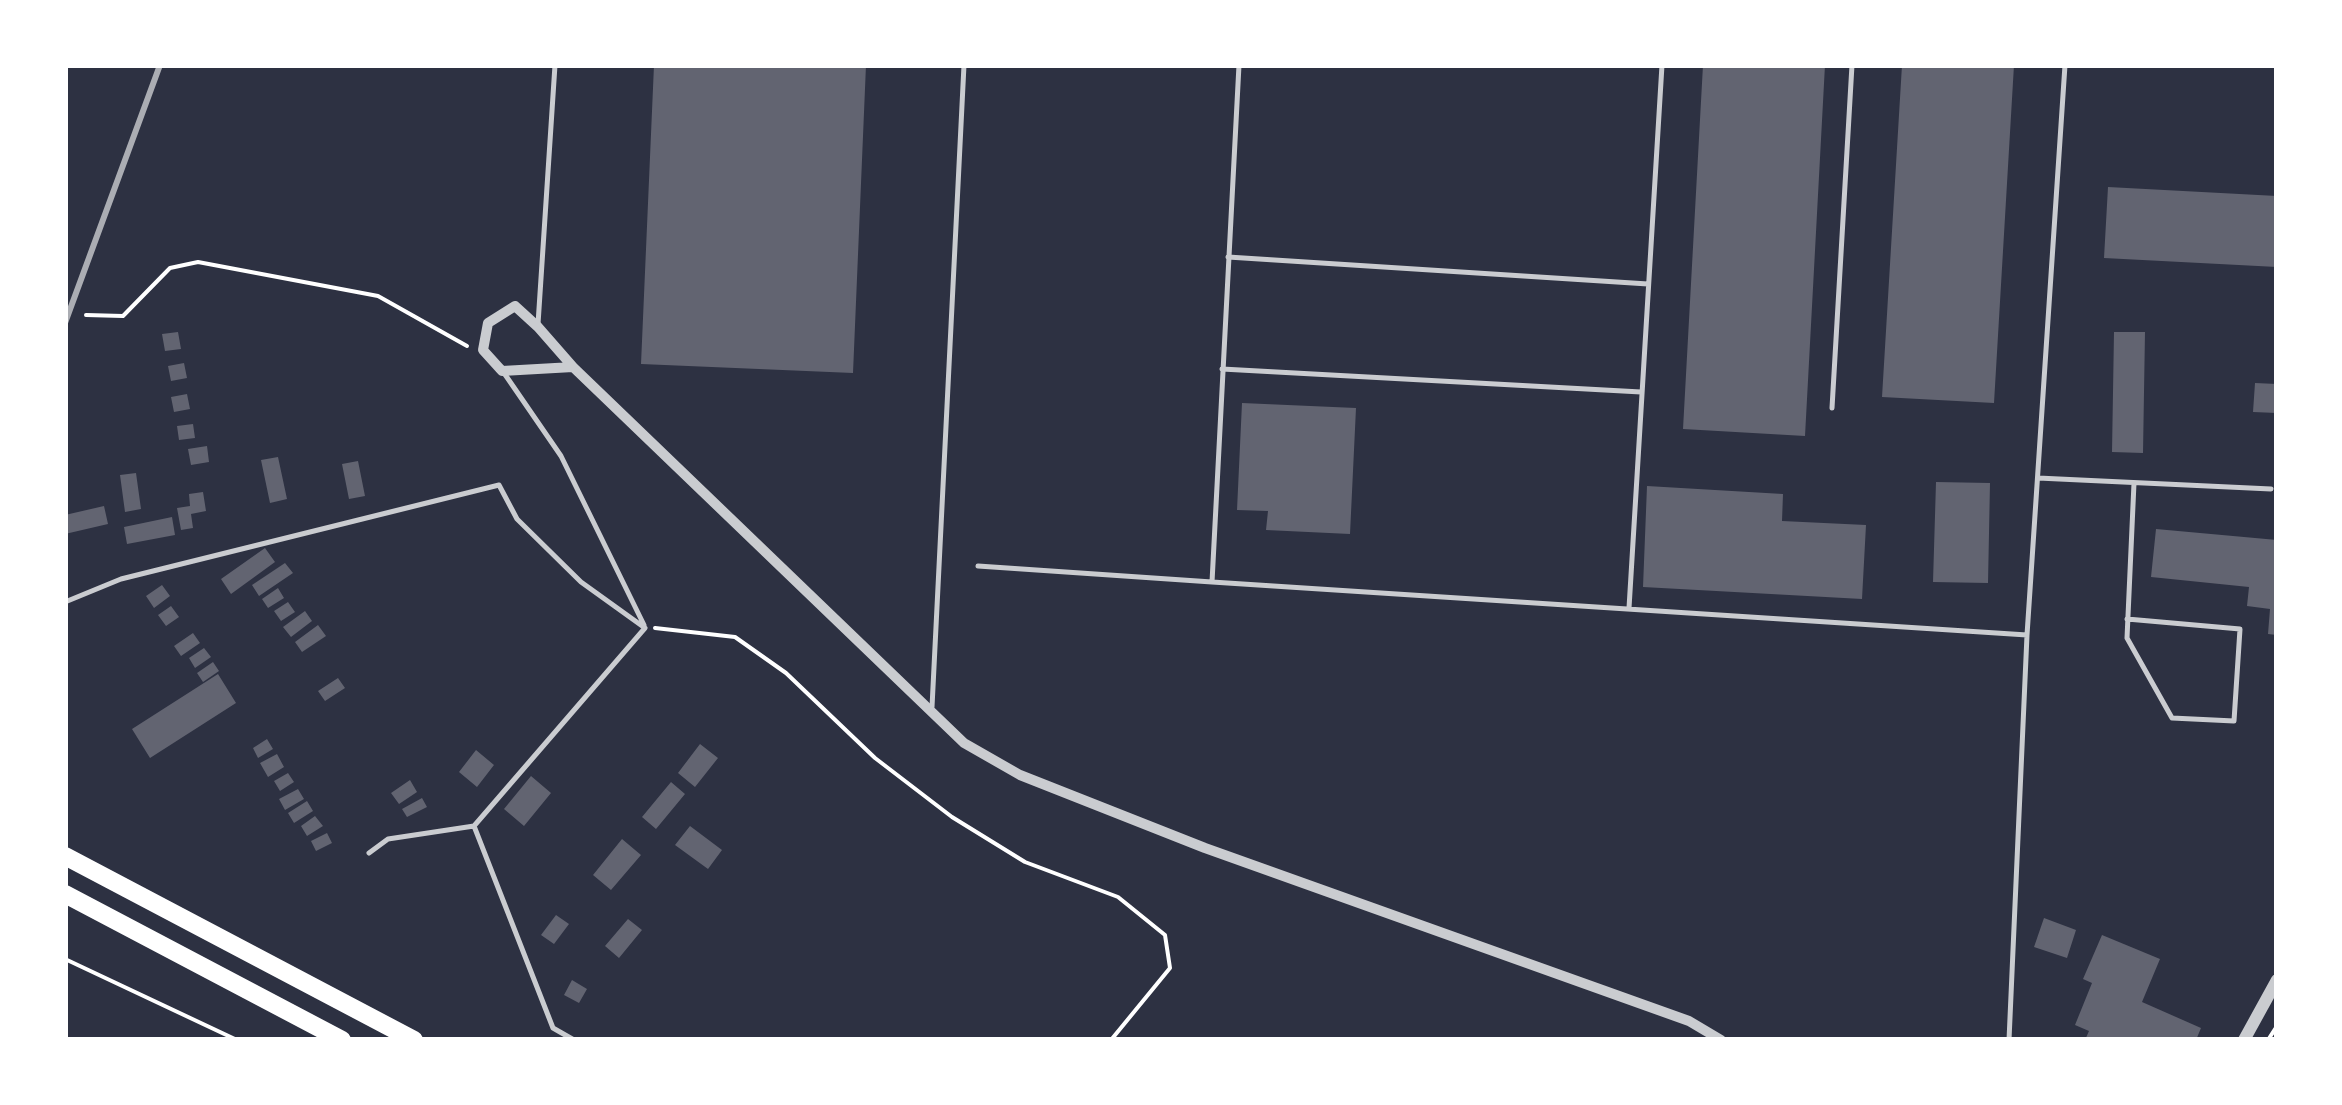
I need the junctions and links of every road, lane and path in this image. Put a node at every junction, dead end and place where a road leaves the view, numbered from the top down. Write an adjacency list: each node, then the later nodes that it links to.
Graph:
1 (554, 65): 10 (lane)
2 (964, 65): 27 (lane)
3 (1238, 65): 7 (lane)
4 (1662, 65): 8 (lane)
5 (1852, 65): 16 (lane)
6 (2065, 65): 17 (lane)
7 (1228, 256): 8 (lane); 13 (lane)
8 (1648, 284): 15 (lane)
9 (86, 315): 11 (path)
10 (538, 327): 11 (street); 12 (street)
11 (483, 350): 14 (street)
12 (573, 367): 14 (street); 27 (street)
13 (1222, 369): 15 (lane); 21 (lane)
14 (502, 371): 25 (lane)
15 (1642, 392): 23 (lane)
16 (1832, 408)
17 (2038, 478): 18 (lane); 26 (lane)
18 (2134, 483): 19 (lane); 24 (lane)
19 (2270, 490)
20 (978, 566): 21 (lane)
21 (1212, 582): 23 (lane)
22 (65, 602): 25 (lane)
23 (1629, 608): 26 (lane)
24 (2128, 619): 24 (lane)
25 (645, 628): 28 (lane); 39 (path)
26 (2027, 635): 41 (lane)
27 (932, 710): 40 (street)
28 (474, 826): 29 (lane); 38 (lane)
29 (369, 853)
30 (65, 856): 37 (highway)
31 (65, 894): 36 (highway)
32 (65, 959): 35 (path)
33 (2277, 980): 42 (street)
34 (2277, 1026): 43 (path)
35 (238, 1040)
36 (342, 1040)
37 (414, 1040)
38 (574, 1040)
39 (1111, 1040)
40 (1721, 1040)
41 (2009, 1040)
42 (2244, 1040)
43 (2268, 1040)

